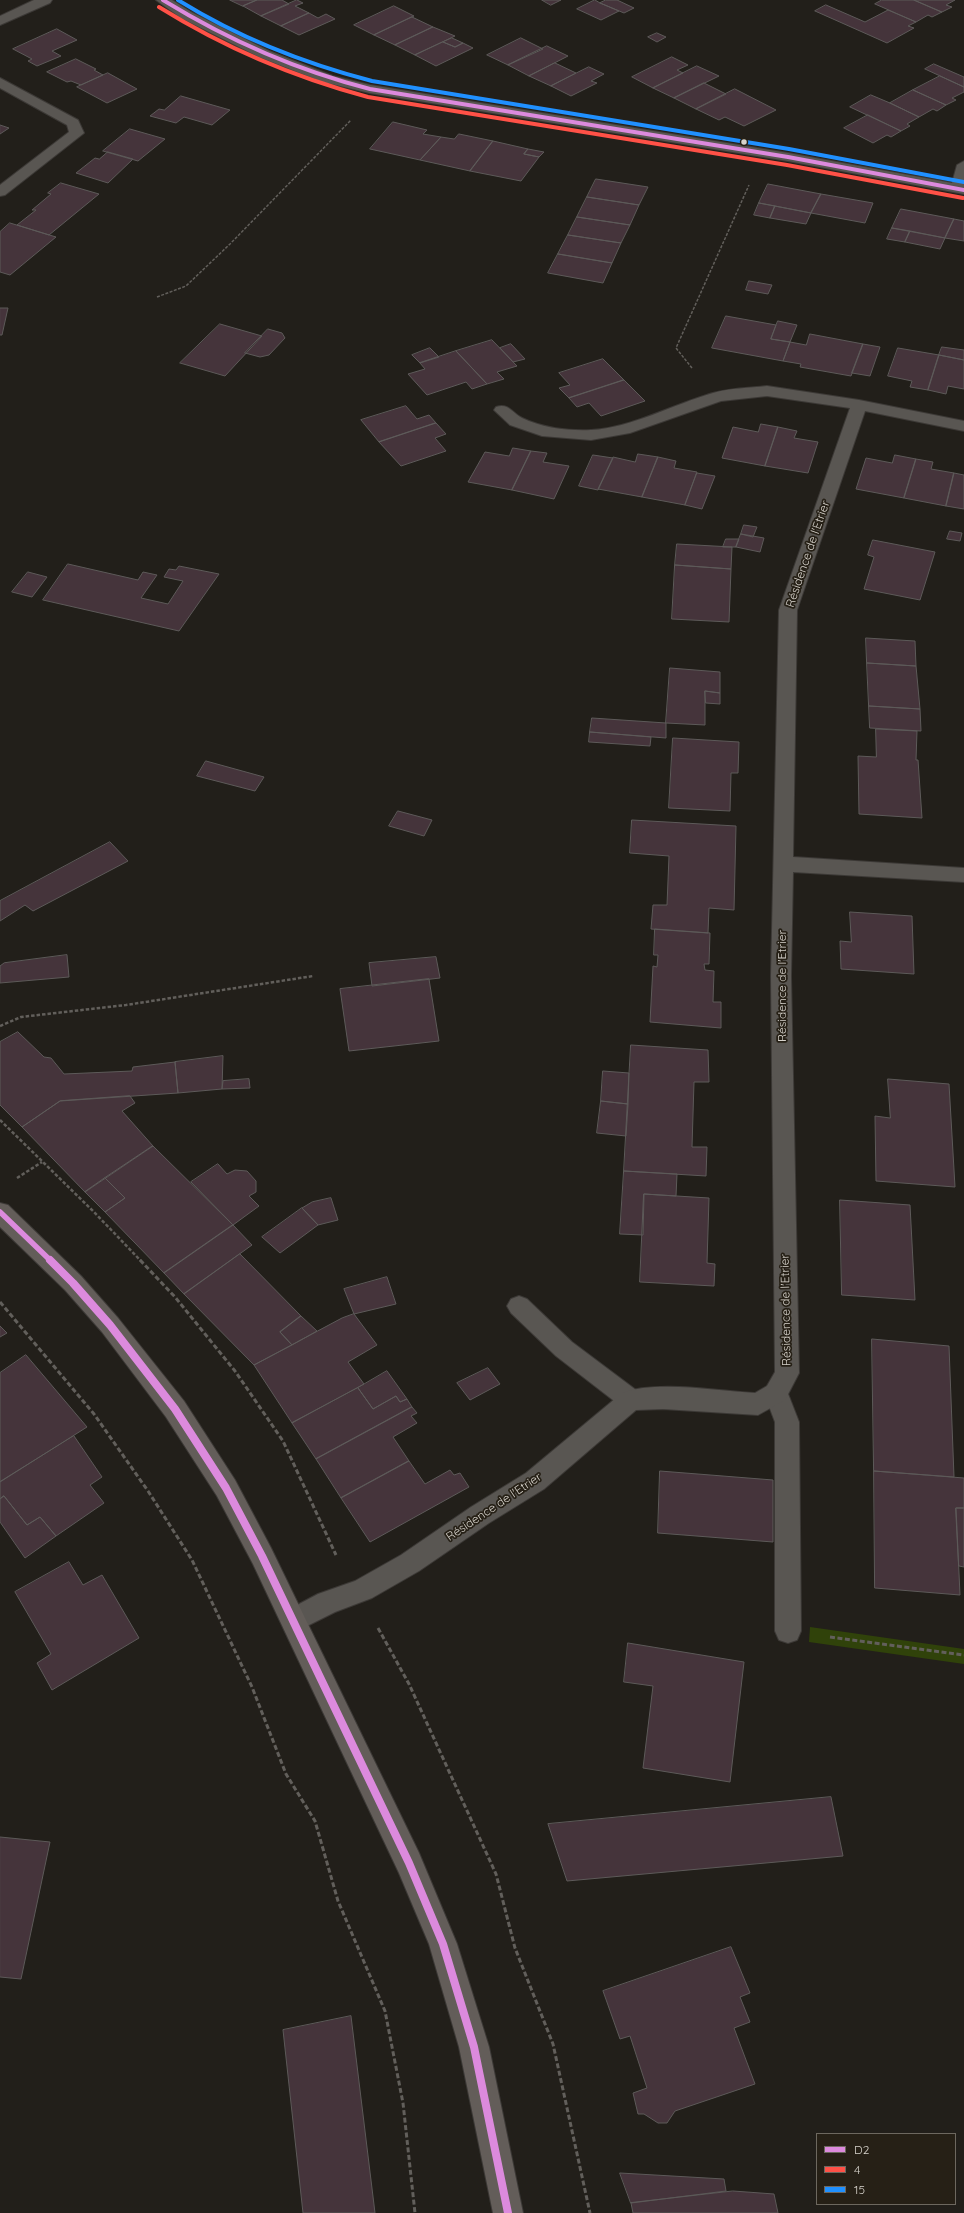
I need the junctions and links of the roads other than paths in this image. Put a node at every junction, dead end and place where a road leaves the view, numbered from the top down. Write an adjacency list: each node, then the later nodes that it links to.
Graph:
1 (45, 0): 3 (street)
2 (169, 1): 5 (street)
3 (0, 21)
4 (0, 82): 6 (street)
5 (962, 179)
6 (0, 192)
7 (859, 405): 8 (street); 9 (street); 10 (street, Résidence de l'Etrier)
8 (502, 410)
9 (964, 426)
10 (783, 864): 11 (street); 14 (street, Résidence de l'Etrier)
11 (964, 875)
12 (0, 1212): 16 (main road)
13 (519, 1306): 15 (street)
14 (776, 1393): 15 (street, Résidence de l'Etrier); 17 (street)
15 (631, 1400): 16 (street, Résidence de l'Etrier)
16 (294, 1620): 18 (main road)
17 (788, 1632)
18 (508, 2213)

